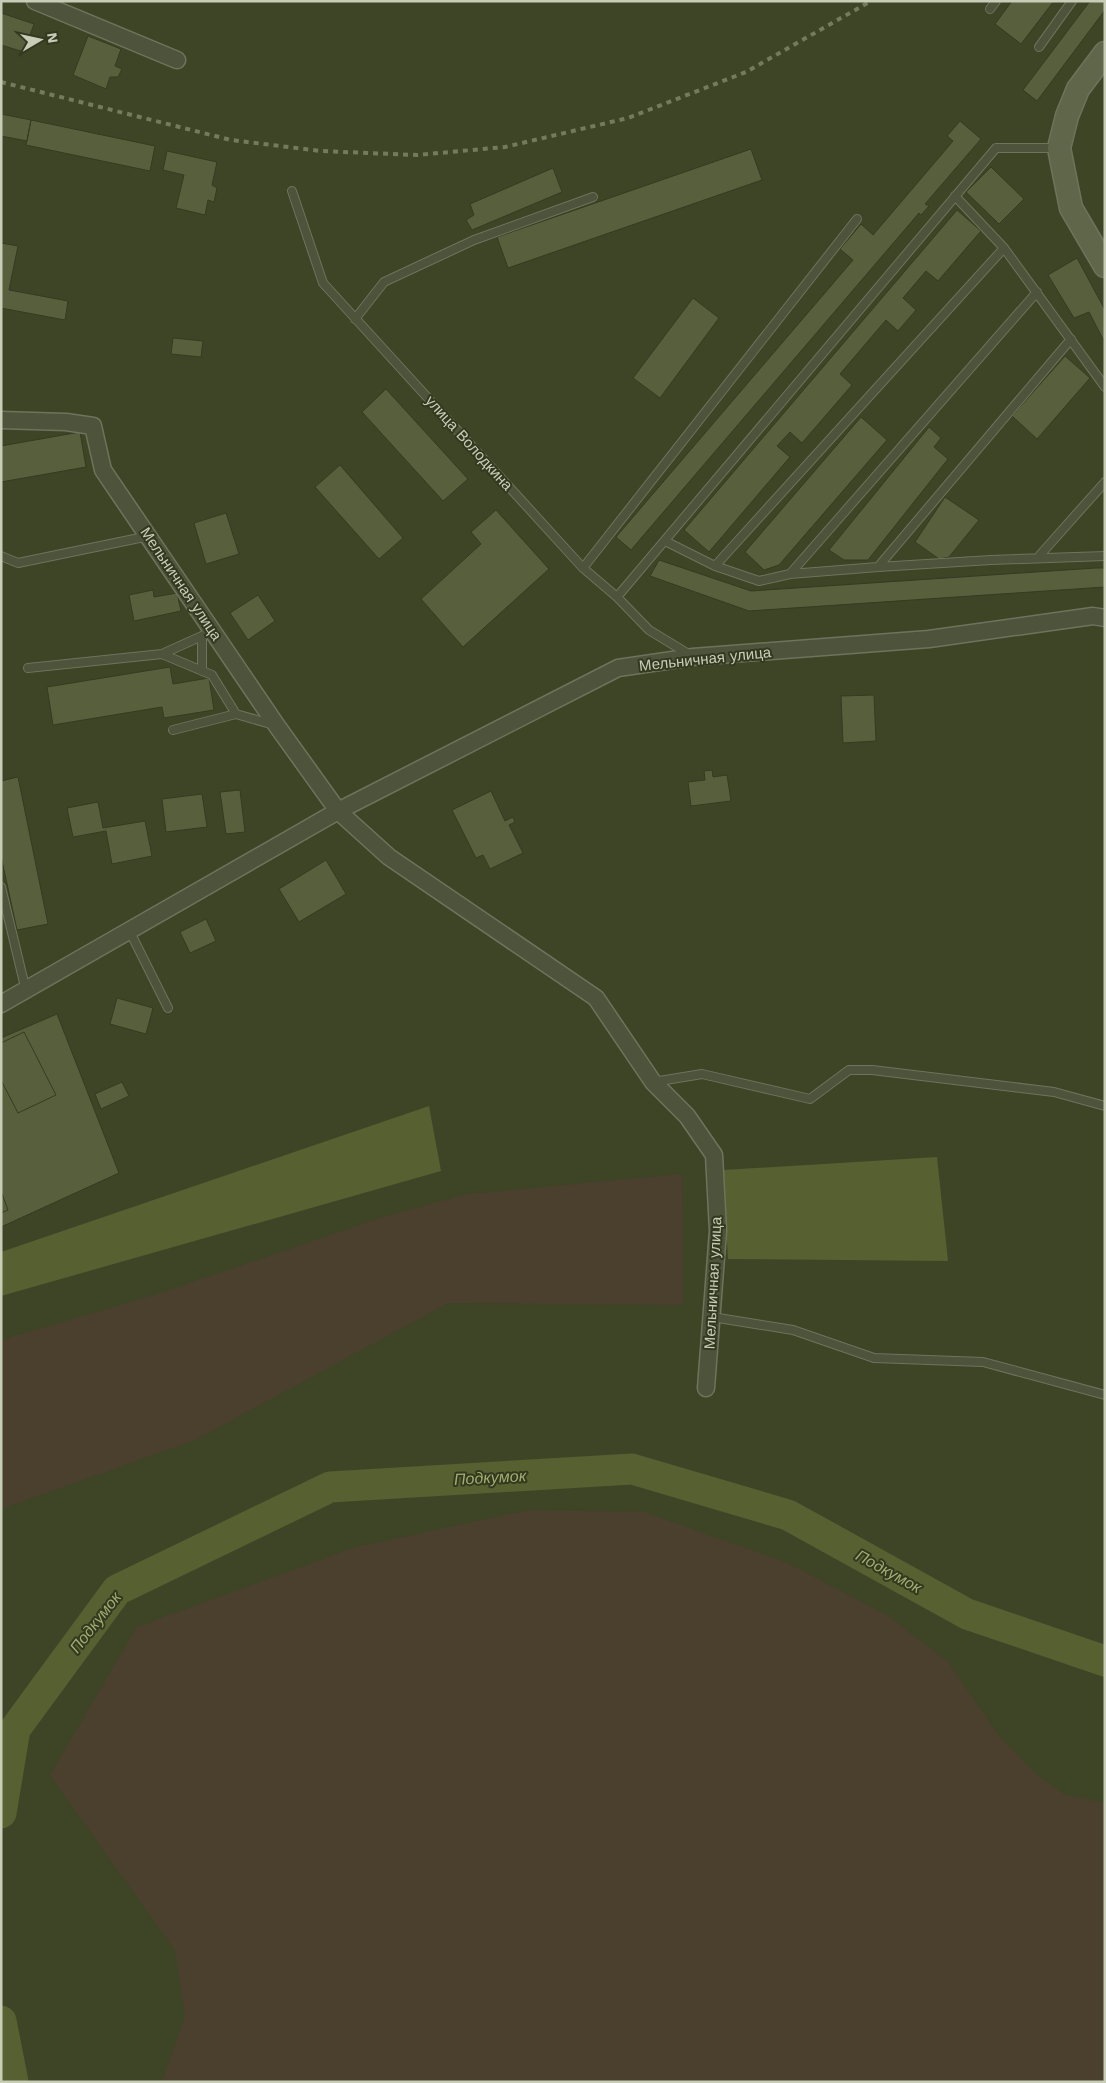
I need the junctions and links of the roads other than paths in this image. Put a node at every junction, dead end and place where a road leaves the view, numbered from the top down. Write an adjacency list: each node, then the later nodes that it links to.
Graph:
1 (35, 1): 7 (street)
2 (996, 1): 4 (lane)
3 (1072, 1): 5 (lane)
4 (990, 9)
5 (1039, 47)
6 (1105, 53): 8 (street)
7 (176, 60)
8 (1059, 148): 10 (lane); 14 (street)
9 (292, 191): 16 (lane, улица Володкина)
10 (956, 196): 13 (lane); 22 (lane)
11 (593, 197): 16 (lane)
12 (857, 218): 28 (lane)
13 (1004, 248): 15 (lane); 26 (lane)
14 (1105, 266)
15 (1037, 292): 17 (lane); 29 (lane)
16 (355, 319): 28 (lane, улица Володкина)
17 (1070, 339): 18 (lane); 27 (lane)
18 (1105, 387)
19 (1, 420): 21 (street, Мельничная улица)
20 (1105, 482): 23 (lane)
21 (148, 536): 24 (lane); 32 (street, Мельничная улица)
22 (665, 541): 26 (lane); 30 (lane)
23 (1040, 555)
24 (1, 556)
25 (1105, 556): 27 (lane)
26 (715, 566): 29 (lane)
27 (878, 567): 29 (lane)
28 (583, 568): 30 (lane, улица Володкина)
29 (790, 574)
30 (617, 597): 34 (lane, улица Володкина)
31 (1105, 618): 34 (street, Мельничная улица)
32 (207, 634): 33 (lane); 36 (lane); 38 (street, Мельничная улица)
33 (162, 654): 35 (lane); 36 (lane)
34 (694, 657): 40 (street, Мельничная улица)
35 (28, 668)
36 (202, 671): 37 (lane)
37 (236, 714): 38 (lane); 39 (lane)
38 (277, 726): 40 (street, Мельничная улица)
39 (173, 730)
40 (338, 811): 43 (street, Мельничная улица); 47 (street, Мельничная улица)
41 (1, 887): 42 (lane)
42 (3, 905): 44 (lane)
43 (129, 930): 44 (street, Мельничная улица); 46 (lane)
44 (26, 991): 45 (street, Мельничная улица)
45 (1, 1004)
46 (168, 1008)
47 (653, 1082): 48 (lane); 49 (street, Мельничная улица)
48 (1105, 1106)
49 (712, 1317): 50 (street, Мельничная улица); 51 (lane)
50 (706, 1388)
51 (1105, 1395)

